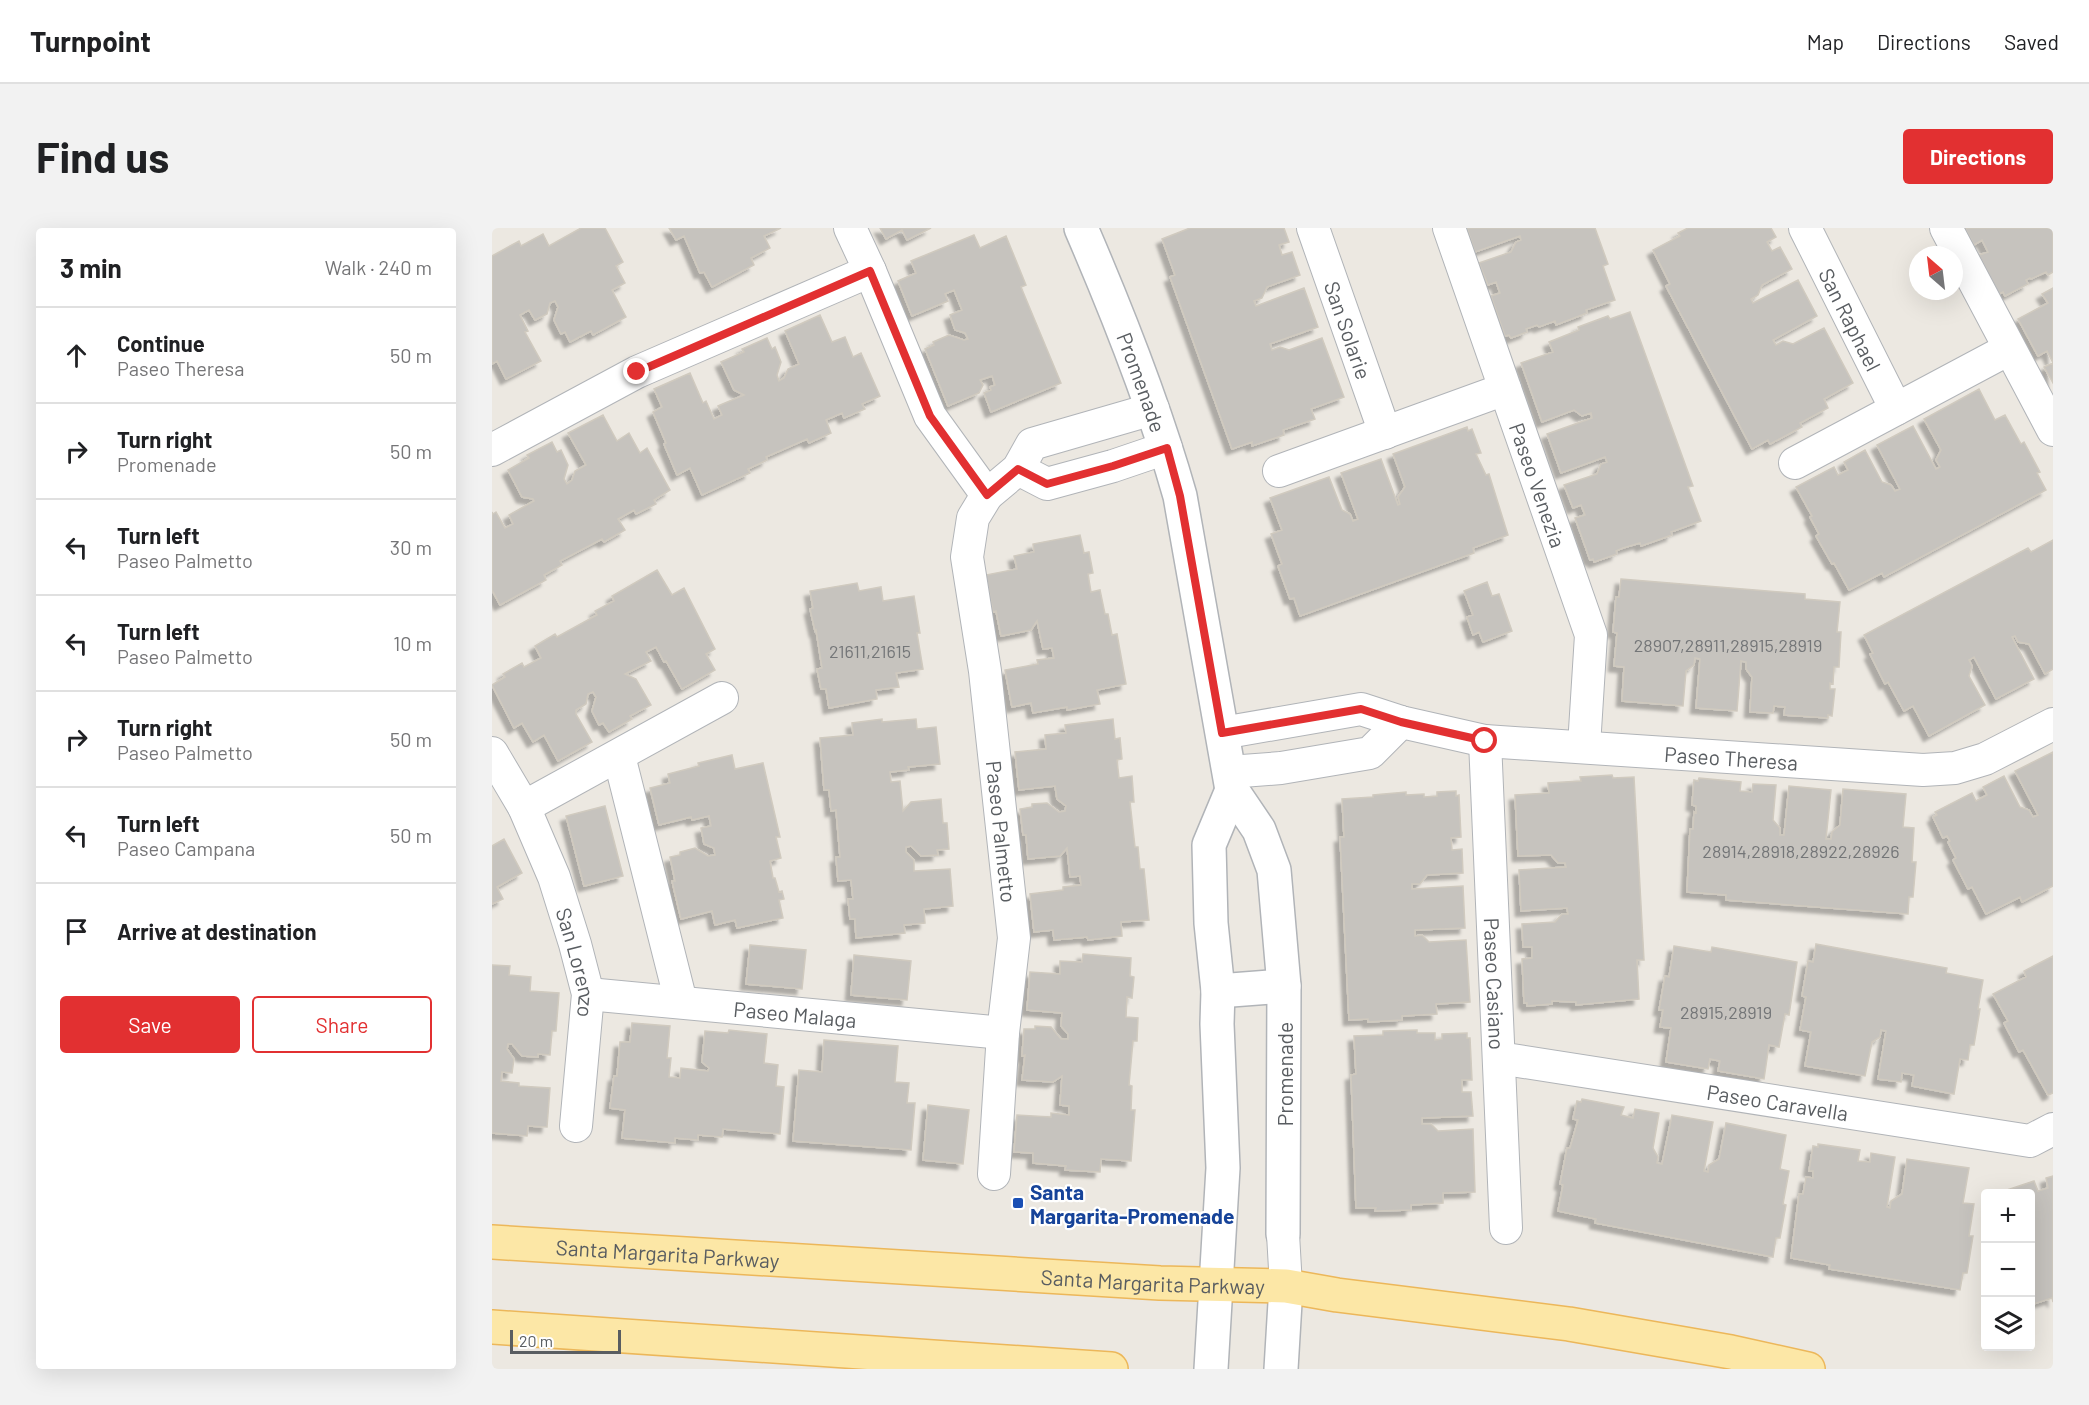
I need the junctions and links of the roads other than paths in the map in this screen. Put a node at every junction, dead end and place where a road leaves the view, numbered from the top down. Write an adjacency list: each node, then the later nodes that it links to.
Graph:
1 (850, 228): 7 (street)
2 (1081, 228): 10 (street, Promenade)
3 (1313, 228): 13 (street, San Solarie)
4 (1449, 228): 9 (street, Paseo Venezia)
5 (1805, 228): 11 (street, San Raphael)
6 (1946, 228): 8 (street)
7 (870, 271): 15 (street); 19 (street)
8 (2009, 349): 11 (street); 12 (street)
9 (1505, 389): 13 (street); 25 (street, Paseo Venezia)
10 (1153, 409): 14 (street, Promenade); 17 (street, Paseo Palmetto)
11 (1896, 409): 16 (street)
12 (2053, 430)
13 (1384, 433): 18 (street)
14 (1167, 448): 17 (street); 23 (street, Promenade)
15 (492, 450)
16 (1795, 463)
17 (1018, 469): 19 (street, Paseo Palmetto)
18 (1279, 471)
19 (987, 495): 34 (street, Paseo Palmetto)
20 (722, 698): 27 (street)
21 (1401, 722): 23 (street, Paseo Theresa); 24 (street, Paseo Theresa); 28 (street)
22 (2053, 724): 25 (street, Paseo Theresa)
23 (1222, 733): 28 (street, Promenade)
24 (1485, 741): 25 (street, Paseo Theresa); 35 (street, Paseo Casiano)
25 (1584, 746)
26 (492, 753): 29 (street, San Lorenzo)
27 (619, 756): 29 (street); 33 (street)
28 (1231, 781): 30 (street, Promenade); 31 (street)
29 (524, 807): 32 (street, San Lorenzo)
30 (1284, 986): 31 (street); 40 (street, Promenade)
31 (1218, 991): 42 (street)
32 (588, 994): 33 (street, Paseo Malaga); 36 (street, San Lorenzo)
33 (681, 1002): 34 (street, Paseo Malaga)
34 (1003, 1033): 38 (street, Paseo Palmetto)
35 (1498, 1058): 37 (street, Paseo Caravella); 39 (street, Paseo Casiano)
36 (576, 1126)
37 (2053, 1130)
38 (994, 1174)
39 (1506, 1228)
40 (1283, 1234): 43 (street, Promenade)
41 (492, 1242): 42 (main road, Santa Margarita Parkway)
42 (1215, 1284): 43 (main road, Santa Margarita Parkway); 46 (street)
43 (1286, 1286): 47 (street, Promenade); 48 (main road, Santa Margarita Parkway)
44 (492, 1327): 45 (main road)
45 (1111, 1369)
46 (1211, 1369)
47 (1281, 1369)
48 (1808, 1369)

